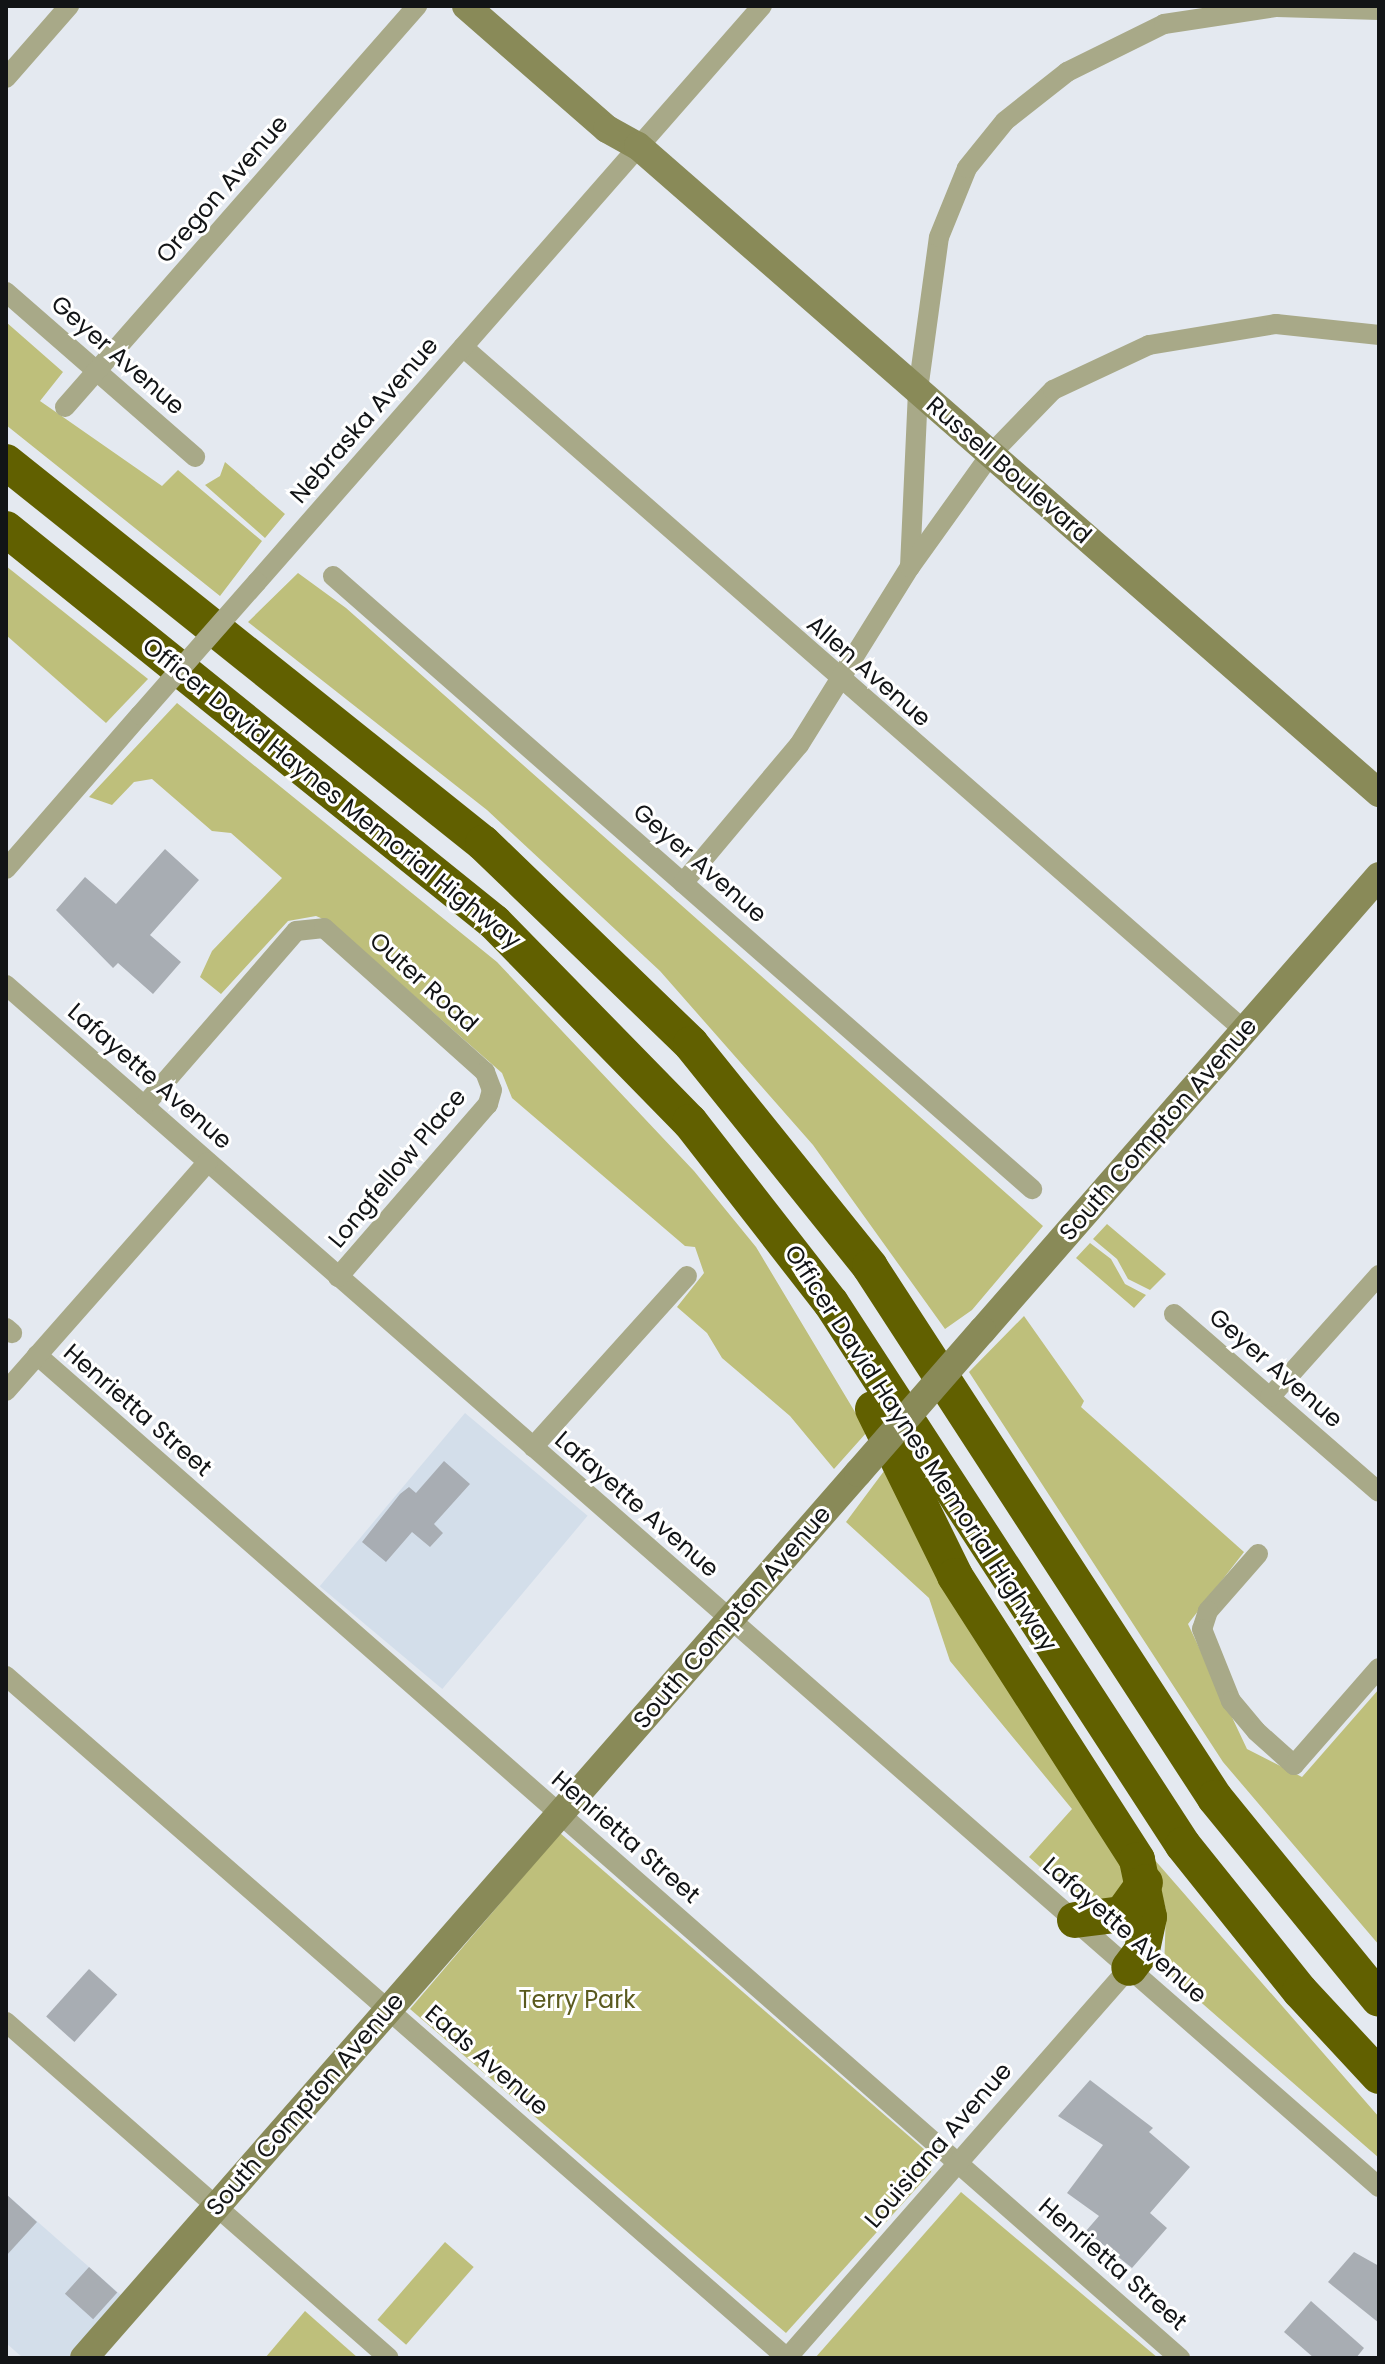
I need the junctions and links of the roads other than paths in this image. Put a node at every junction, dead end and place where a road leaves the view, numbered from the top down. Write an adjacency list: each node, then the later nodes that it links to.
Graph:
1 (69, 6): 8 (street)
2 (417, 6): 13 (street, Oregon Avenue)
3 (466, 6): 9 (main road, Russell Boulevard)
4 (493, 6): 9 (main road, Russell Boulevard)
5 (762, 6): 9 (street, Nebraska Avenue)
6 (1379, 10): 7 (street)
7 (1162, 15): 14 (street)
8 (6, 78)
9 (638, 146): 12 (street, Nebraska Avenue); 14 (main road, Russell Boulevard)
10 (6, 292): 13 (street, Geyer Avenue)
11 (1379, 335): 16 (street)
12 (463, 347): 22 (street, Allen Avenue); 24 (street, Nebraska Avenue, bridge)
13 (97, 371): 15 (street, Oregon Avenue); 17 (street, Geyer Avenue)
14 (918, 390): 16 (main road, Russell Boulevard); 20 (street)
15 (65, 407)
16 (991, 454): 20 (street); 23 (main road, Russell Boulevard)
17 (195, 457)
18 (6, 462): 51 (highway)
19 (6, 529): 36 (highway, Officer David Haynes Memorial Highway)
20 (910, 567): 22 (street)
21 (333, 576): 26 (street, Geyer Avenue)
22 (841, 682): 26 (street); 28 (street, Allen Avenue)
23 (1379, 793)
24 (6, 869)
25 (1379, 876): 28 (main road, South Compton Avenue)
26 (683, 883): 32 (street, Geyer Avenue)
27 (6, 985): 30 (street, Lafayette Avenue)
28 (1244, 1030): 44 (main road, South Compton Avenue, bridge)
29 (492, 1090): 30 (street, Outer Road); 35 (street, Longfellow Place)
30 (144, 1106): 31 (street, Lafayette Avenue)
31 (208, 1162): 35 (street, Lafayette Avenue); 38 (street)
32 (1032, 1189)
33 (1379, 1275): 40 (street)
34 (687, 1276): 41 (street)
35 (338, 1277): 41 (street, Lafayette Avenue)
36 (831, 1303): 48 (highway); 54 (highway, Officer David Haynes Memorial Highway)
37 (1174, 1314): 40 (street, Geyer Avenue)
38 (37, 1355): 39 (street); 47 (street, Henrietta Street)
39 (6, 1391)
40 (1270, 1397): 42 (street, Geyer Avenue)
41 (533, 1447): 44 (street, Lafayette Avenue)
42 (1379, 1492)
43 (1258, 1554): 45 (street)
44 (730, 1620): 47 (main road, South Compton Avenue); 49 (street, Lafayette Avenue)
45 (1379, 1668)
46 (6, 1676): 52 (street, Eads Avenue)
47 (559, 1813): 52 (main road, South Compton Avenue); 55 (street, Henrietta Street)
48 (1145, 1882): 49 (highway); 50 (highway)
49 (1075, 1920): 50 (street, Lafayette Avenue)
50 (1129, 1968): 55 (street, Louisiana Avenue); 56 (street, Lafayette Avenue)
51 (1379, 1999)
52 (388, 2008): 57 (main road, South Compton Avenue); 60 (street, Eads Avenue)
53 (6, 2022): 57 (street)
54 (1379, 2076)
55 (958, 2162): 60 (street, Louisiana Avenue); 61 (street, Henrietta Street)
56 (1379, 2187)
57 (216, 2206): 58 (main road, South Compton Avenue); 59 (street)
58 (84, 2358)
59 (389, 2358)
60 (787, 2358)
61 (1180, 2358)

